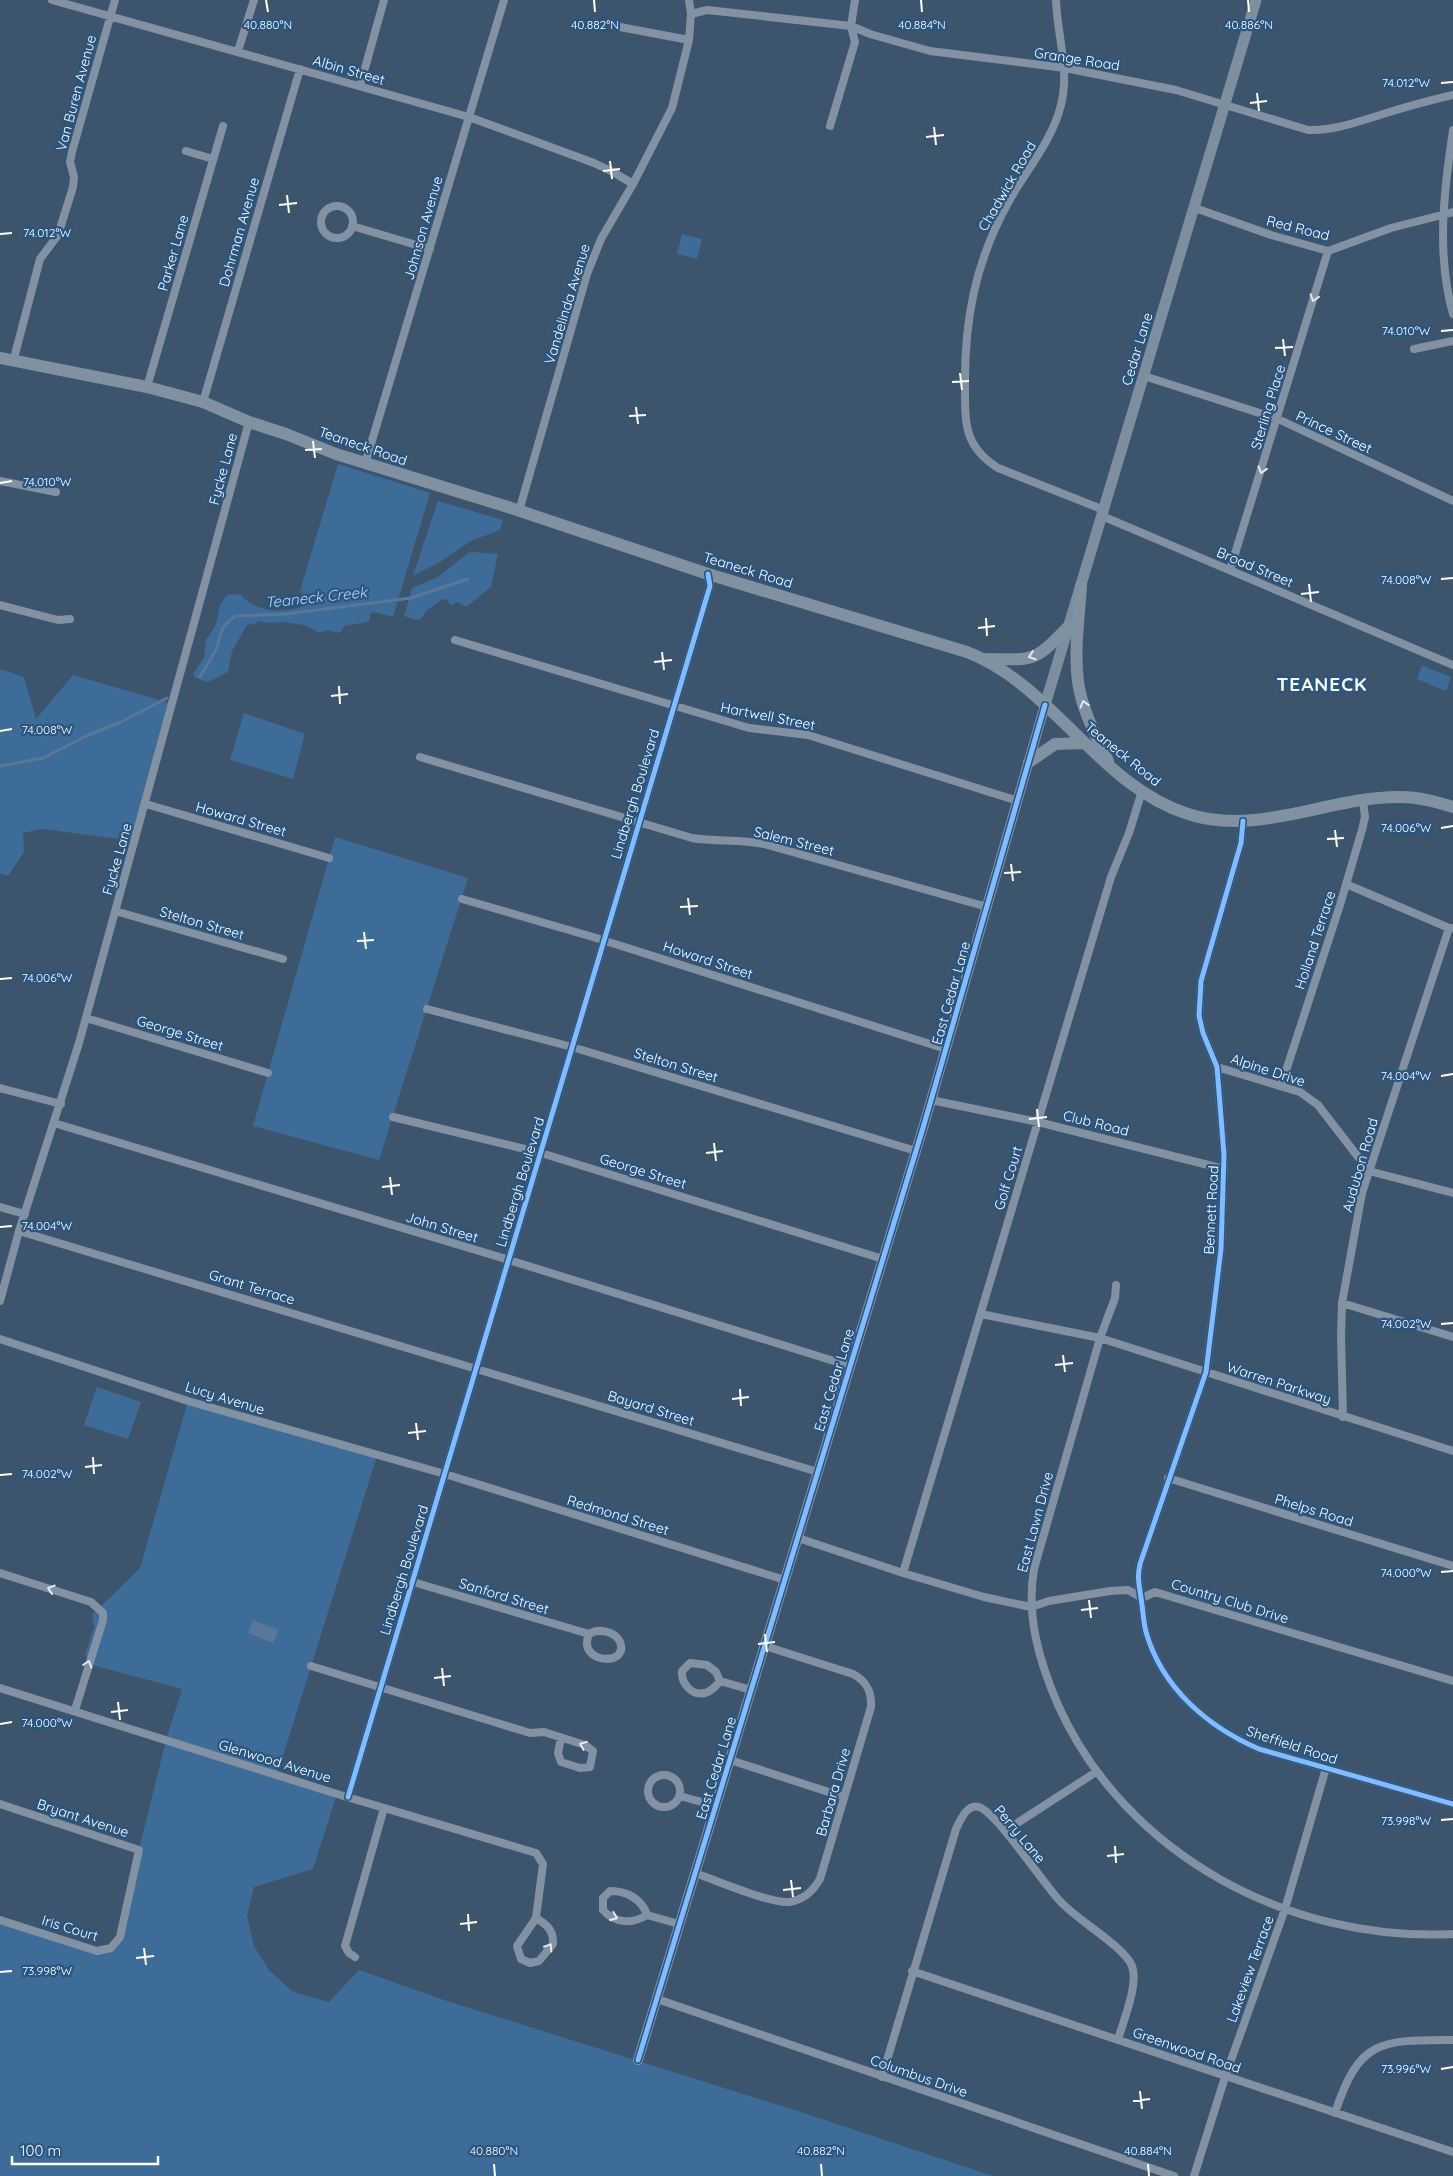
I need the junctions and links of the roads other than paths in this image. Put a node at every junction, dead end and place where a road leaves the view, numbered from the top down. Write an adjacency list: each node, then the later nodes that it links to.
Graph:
1 (52, 0): 11 (street, Albin Street)
2 (115, 0): 11 (street, Van Buren Avenue)
3 (254, 0): 15 (street)
4 (384, 0): 18 (street)
5 (504, 0): 21 (street, Johnson Avenue)
6 (689, 0): 10 (street, Vandelinda Avenue)
7 (855, 0): 12 (street)
8 (1056, 0): 16 (street, Chadwick Road)
9 (1256, 0): 20 (main road, Cedar Lane)
10 (691, 14): 12 (street, Grange Road); 14 (street, Vandelinda Avenue)
11 (110, 16): 15 (street, Albin Street); 38 (street, Van Buren Avenue)
12 (851, 26): 16 (street, Grange Road); 23 (street)
13 (620, 27): 14 (street)
14 (688, 40): 27 (street, Vandelinda Avenue)
15 (238, 51): 17 (street, Albin Street)
16 (1065, 68): 20 (street, Grange Road); 49 (street, Chadwick Road)
17 (300, 69): 18 (street, Albin Street); 41 (street, Dohrman Avenue)
18 (360, 86): 21 (street, Albin Street)
19 (1453, 95): 20 (street, Grange Road)
20 (1225, 104): 28 (main road, Cedar Lane)
21 (469, 116): 27 (street, Albin Street); 32 (street, Johnson Avenue)
22 (223, 126): 26 (street, Parker Lane)
23 (830, 126)
24 (1453, 130): 30 (street)
25 (186, 151): 26 (street)
26 (214, 159): 40 (street, Parker Lane)
27 (633, 184): 48 (street, Vandelinda Avenue)
28 (1195, 208): 33 (street, Red Road); 39 (main road, Cedar Lane)
29 (1453, 212): 30 (street, Red Road)
30 (1443, 214): 33 (street, Red Road); 34 (street)
31 (352, 226): 31 (street); 32 (street)
32 (430, 249): 44 (street, Johnson Avenue)
33 (1328, 251): 42 (street, Sterling Place, one-way to 42)
34 (1453, 311)
35 (1453, 341): 36 (street)
36 (1414, 349)
37 (0, 358): 38 (main road, Teaneck Road)
38 (13, 362): 40 (main road, Teaneck Road)
39 (1144, 376): 42 (street, Prince Street); 49 (main road, Cedar Lane)
40 (147, 387): 41 (main road, Teaneck Road)
41 (202, 402): 43 (main road, Teaneck Road)
42 (1278, 419): 47 (street, Prince Street); 50 (street, Sterling Place, one-way to 50)
43 (249, 422): 44 (main road, Teaneck Road); 68 (street, Fycke Lane)
44 (365, 464): 48 (main road, Teaneck Road)
45 (0, 480): 46 (street)
46 (56, 492)
47 (1453, 501)
48 (519, 511): 51 (main road, Teaneck Road)
49 (1103, 513): 50 (street, Broad Street); 52 (main road, Cedar Lane)
50 (1230, 570): 58 (street, Broad Street)
51 (708, 574): 57 (main road, Teaneck Road); 60 (street, Lindbergh Boulevard)
52 (1081, 586): 55 (main road, Cedar Lane); 64 (main road, one-way to 52)
53 (0, 605): 54 (street)
54 (70, 619)
55 (1069, 626): 57 (main road, one-way to 57); 59 (main road, Cedar Lane)
56 (455, 640): 60 (street, Hartwell Street)
57 (982, 659): 59 (main road, Teaneck Road)
58 (1453, 665)
59 (1045, 705): 61 (main road, Teaneck Road); 63 (street, East Cedar Lane)
60 (674, 706): 66 (street, Hartwell Street); 70 (street, Lindbergh Boulevard)
61 (1085, 743): 63 (main road); 64 (main road, Teaneck Road)
62 (420, 757): 70 (street, Salem Street)
63 (1029, 762): 66 (street, East Cedar Lane)
64 (1110, 765): 65 (main road, Teaneck Road)
65 (1142, 791): 71 (main road, Teaneck Road); 91 (street, Golf Court)
66 (1018, 800): 75 (street, East Cedar Lane)
67 (1363, 801): 69 (main road, Teaneck Road); 71 (main road, Teaneck Road); 73 (street, Holland Terrace)
68 (146, 804): 72 (street, Howard Street); 76 (street, Fycke Lane)
69 (1453, 806)
70 (639, 821): 75 (street, Salem Street); 78 (street, Lindbergh Boulevard)
71 (1243, 821): 84 (street, Bennett Road)
72 (329, 858)
73 (1346, 884): 77 (street); 86 (street, Holland Terrace)
74 (462, 899): 78 (street, Howard Street)
75 (987, 907): 83 (street, East Cedar Lane)
76 (115, 911): 79 (street, Stelton Street); 81 (street, Fycke Lane)
77 (1451, 928): 96 (street, Audubon Road)
78 (604, 940): 82 (street, Lindbergh Boulevard); 83 (street, Howard Street)
79 (283, 959)
80 (427, 1010): 82 (street, Stelton Street)
81 (86, 1018): 85 (street, George Street); 89 (street, Fycke Lane)
82 (572, 1047): 93 (street, Stelton Street); 94 (street, Lindbergh Boulevard)
83 (946, 1049): 88 (street, East Cedar Lane)
84 (1217, 1068): 86 (street, Alpine Drive); 95 (street, Bennett Road)
85 (268, 1072)
86 (1281, 1086): 96 (street, Alpine Drive)
87 (0, 1088): 89 (street)
88 (931, 1100): 91 (street, Club Road); 93 (street, East Cedar Lane)
89 (61, 1104): 92 (street, Fycke Lane)
90 (393, 1117): 94 (street, George Street)
91 (1038, 1122): 95 (street, Club Road); 107 (street, Golf Court)
92 (54, 1123): 99 (street, Fycke Lane); 102 (street, John Street)
93 (916, 1151): 101 (street, East Cedar Lane)
94 (541, 1153): 101 (street, George Street); 102 (street, Lindbergh Boulevard)
95 (1224, 1168): 113 (street, Bennett Road)
96 (1369, 1171): 97 (street); 106 (street, Audubon Road)
97 (1453, 1193)
98 (0, 1207): 99 (street)
99 (25, 1214): 100 (street, Fycke Lane)
100 (19, 1231): 104 (street, Fycke Lane); 112 (street, Grant Terrace)
101 (883, 1259): 111 (street, East Cedar Lane)
102 (509, 1260): 111 (street, John Street); 112 (street, Lindbergh Boulevard)
103 (1116, 1285): 109 (street, East Lawn Drive)
104 (2, 1288): 105 (street, Fycke Lane)
105 (0, 1301)
106 (1342, 1303): 108 (street); 114 (street, Audubon Road)
107 (981, 1314): 109 (street, Warren Parkway); 122 (street, Golf Court)
108 (1453, 1337)
109 (1100, 1338): 113 (street, Warren Parkway); 126 (street, East Lawn Drive)
110 (0, 1339): 117 (street, Lucy Avenue)
111 (850, 1366): 116 (street, East Cedar Lane)
112 (477, 1368): 116 (street, Bayard Street); 117 (street, Lindbergh Boulevard)
113 (1206, 1372): 114 (street, Warren Parkway); 118 (street, Bennett Road)
114 (1343, 1417): 115 (street, Warren Parkway)
115 (1453, 1451)
116 (818, 1472): 119 (street, East Cedar Lane)
117 (445, 1474): 123 (street, Redmond Street); 124 (street, Lindbergh Boulevard)
118 (1168, 1478): 120 (street, Phelps Road); 125 (street, Bennett Road)
119 (798, 1538): 122 (street, Country Club Drive); 123 (street, East Cedar Lane)
120 (1453, 1566)
121 (0, 1573): 135 (street, one-way to 121)
122 (903, 1573): 126 (street, Country Club Drive)
123 (785, 1580): 128 (street, East Cedar Lane)
124 (413, 1582): 127 (street, Sanford Street); 133 (street, Lindbergh Boulevard)
125 (1142, 1598): 126 (street, Country Club Drive); 131 (street, Country Club Drive); 138 (street, Sheffield Road)
126 (1031, 1607): 139 (street, East Lawn Drive)
127 (589, 1634): 127 (street, Sanford Street)
128 (764, 1646): 134 (street, East Cedar Lane); 142 (street, Barbara Drive)
129 (310, 1666): 133 (street)
130 (720, 1681): 130 (street); 134 (street)
131 (1453, 1681)
132 (0, 1688): 135 (street, Glenwood Avenue)
133 (380, 1688): 136 (street); 141 (street, Lindbergh Boulevard)
134 (751, 1690): 137 (street, East Cedar Lane)
135 (74, 1710): 141 (street, Glenwood Avenue)
136 (561, 1738): 136 (street, one-way to 136)
137 (730, 1760): 142 (street); 145 (street, East Cedar Lane)
138 (1326, 1768): 144 (street, Sheffield Road); 150 (street, Lakeview Terrace)
139 (1096, 1772): 147 (street); 150 (street, East Lawn Drive)
140 (680, 1796): 140 (street); 145 (street)
141 (348, 1797): 146 (street, Glenwood Avenue)
142 (844, 1797): 149 (street, Barbara Drive)
143 (0, 1804): 148 (street, Bryant Avenue)
144 (1453, 1804)
145 (716, 1806): 149 (street, East Cedar Lane)
146 (384, 1808): 152 (street, Glenwood Avenue); 156 (street)
147 (1005, 1831): 157 (street, Perry Lane); 159 (street, Perry Lane)
148 (134, 1870): 153 (street, Iris Court)
149 (695, 1873): 154 (street, East Cedar Lane)
150 (1285, 1910): 155 (street, East Lawn Drive); 163 (street, Lakeview Terrace)
151 (647, 1915): 151 (street, one-way to 151); 154 (street)
152 (536, 1918): 152 (street, Glenwood Avenue, one-way to 152)
153 (0, 1920)
154 (680, 1924): 158 (street, East Cedar Lane)
155 (1453, 1934)
156 (355, 1957)
157 (912, 1971): 159 (street, Greenwood Road); 162 (street, Perry Lane)
158 (657, 1998): 161 (street, East Cedar Lane); 162 (street, Columbus Drive)
159 (1118, 2040): 163 (street, Greenwood Road)
160 (1453, 2040): 164 (street)
161 (638, 2060)
162 (882, 2077): 166 (street, Columbus Drive)
163 (1224, 2077): 164 (street, Greenwood Road); 167 (street, Lakeview Terrace)
164 (1335, 2113): 165 (street, Greenwood Road)
165 (1453, 2152)
166 (1174, 2176)
167 (1194, 2176)

